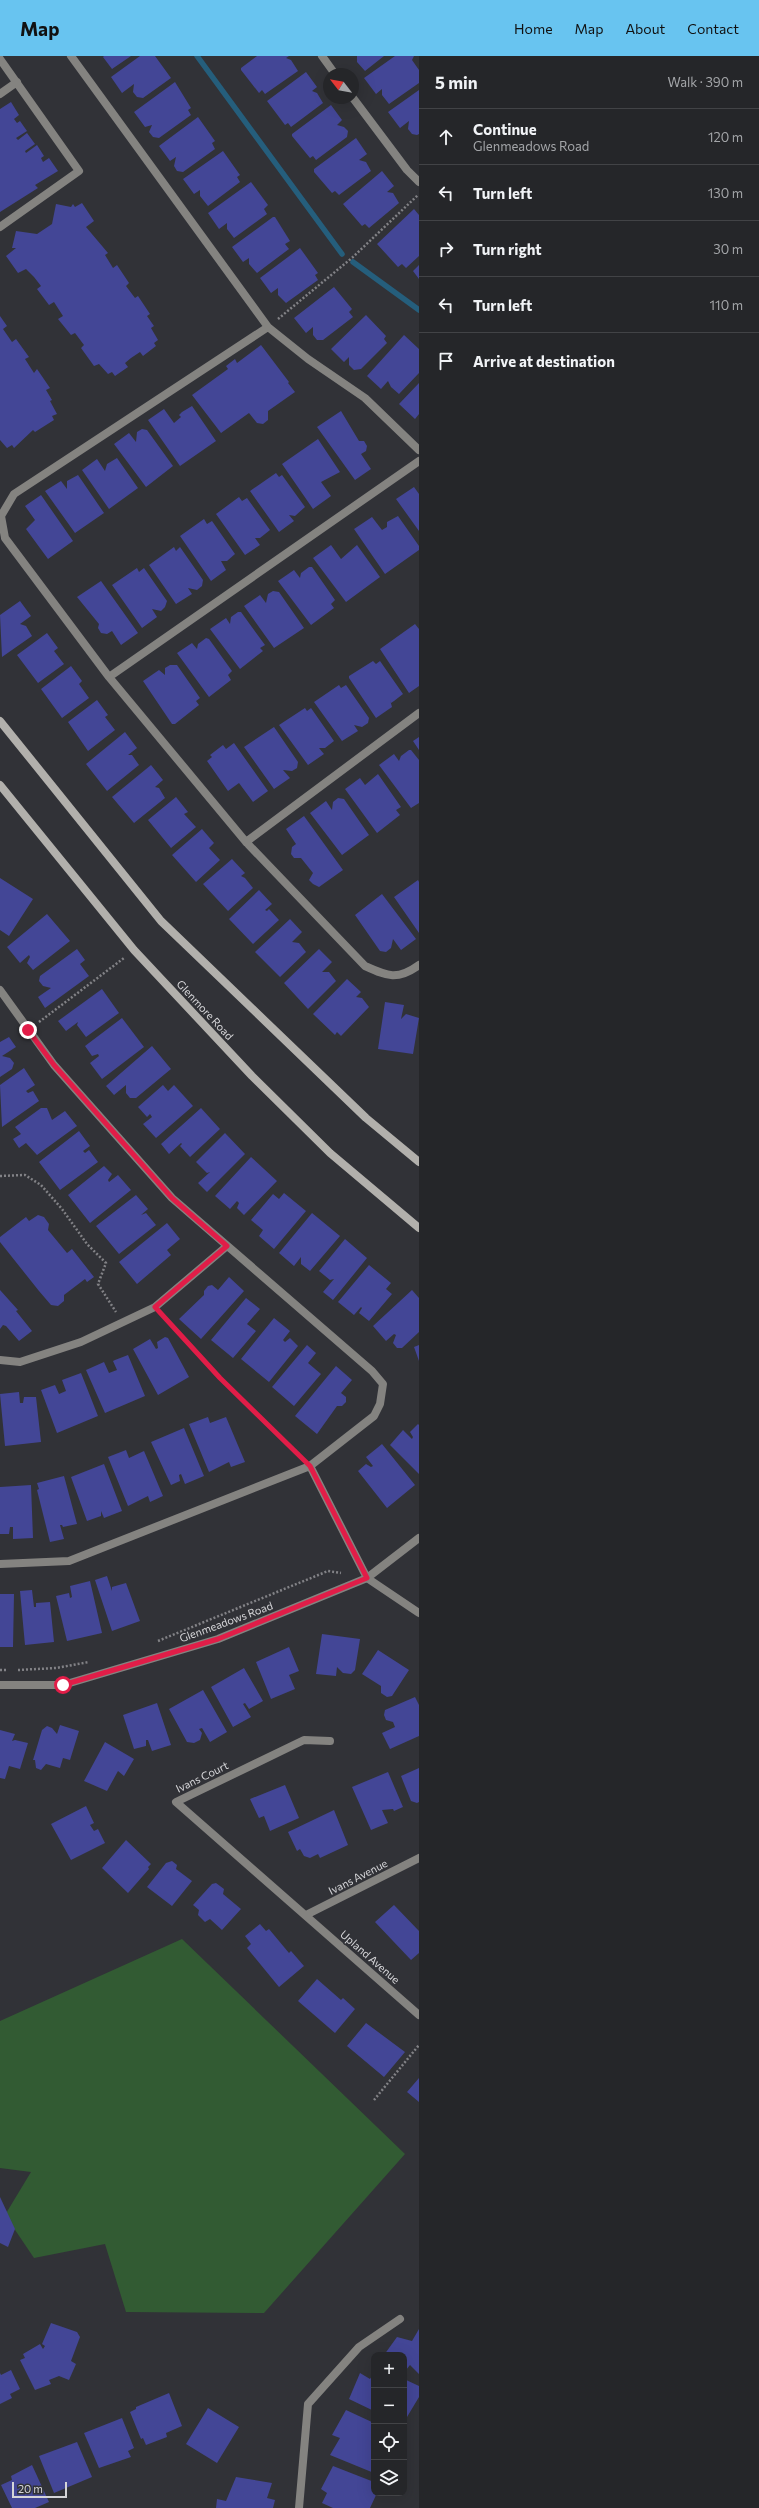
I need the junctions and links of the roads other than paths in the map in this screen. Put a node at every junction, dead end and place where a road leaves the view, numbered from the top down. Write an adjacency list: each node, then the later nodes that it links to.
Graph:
1 (71, 56): 10 (street)
2 (322, 56): 4 (street)
3 (0, 59): 5 (street)
4 (331, 68)
5 (17, 82): 6 (street); 9 (street)
6 (0, 94)
7 (358, 104): 8 (street)
8 (419, 182)
9 (0, 227)
10 (268, 327): 11 (street); 13 (street)
11 (419, 450)
12 (419, 461): 13 (street)
13 (109, 677): 17 (street)
14 (419, 714): 17 (street)
15 (0, 721): 20 (main road)
16 (0, 785): 21 (main road, Glenmore Road)
17 (246, 842): 18 (street)
18 (419, 965)
19 (0, 990): 22 (street)
20 (419, 1162)
21 (419, 1228)
22 (227, 1246): 23 (street); 24 (street)
23 (0, 1360)
24 (310, 1466): 26 (street); 27 (street)
25 (419, 1538): 27 (street, Glenmeadows Road)
26 (0, 1564)
27 (367, 1578): 28 (street); 29 (street, Glenmeadows Road)
28 (419, 1613)
29 (0, 1685)
30 (330, 1741): 32 (street, Ivans Court)
31 (419, 1858): 32 (street, Ivans Avenue)
32 (306, 1915): 33 (street, Upland Avenue)
33 (419, 2015)
34 (400, 2319): 35 (street)
35 (299, 2508)

